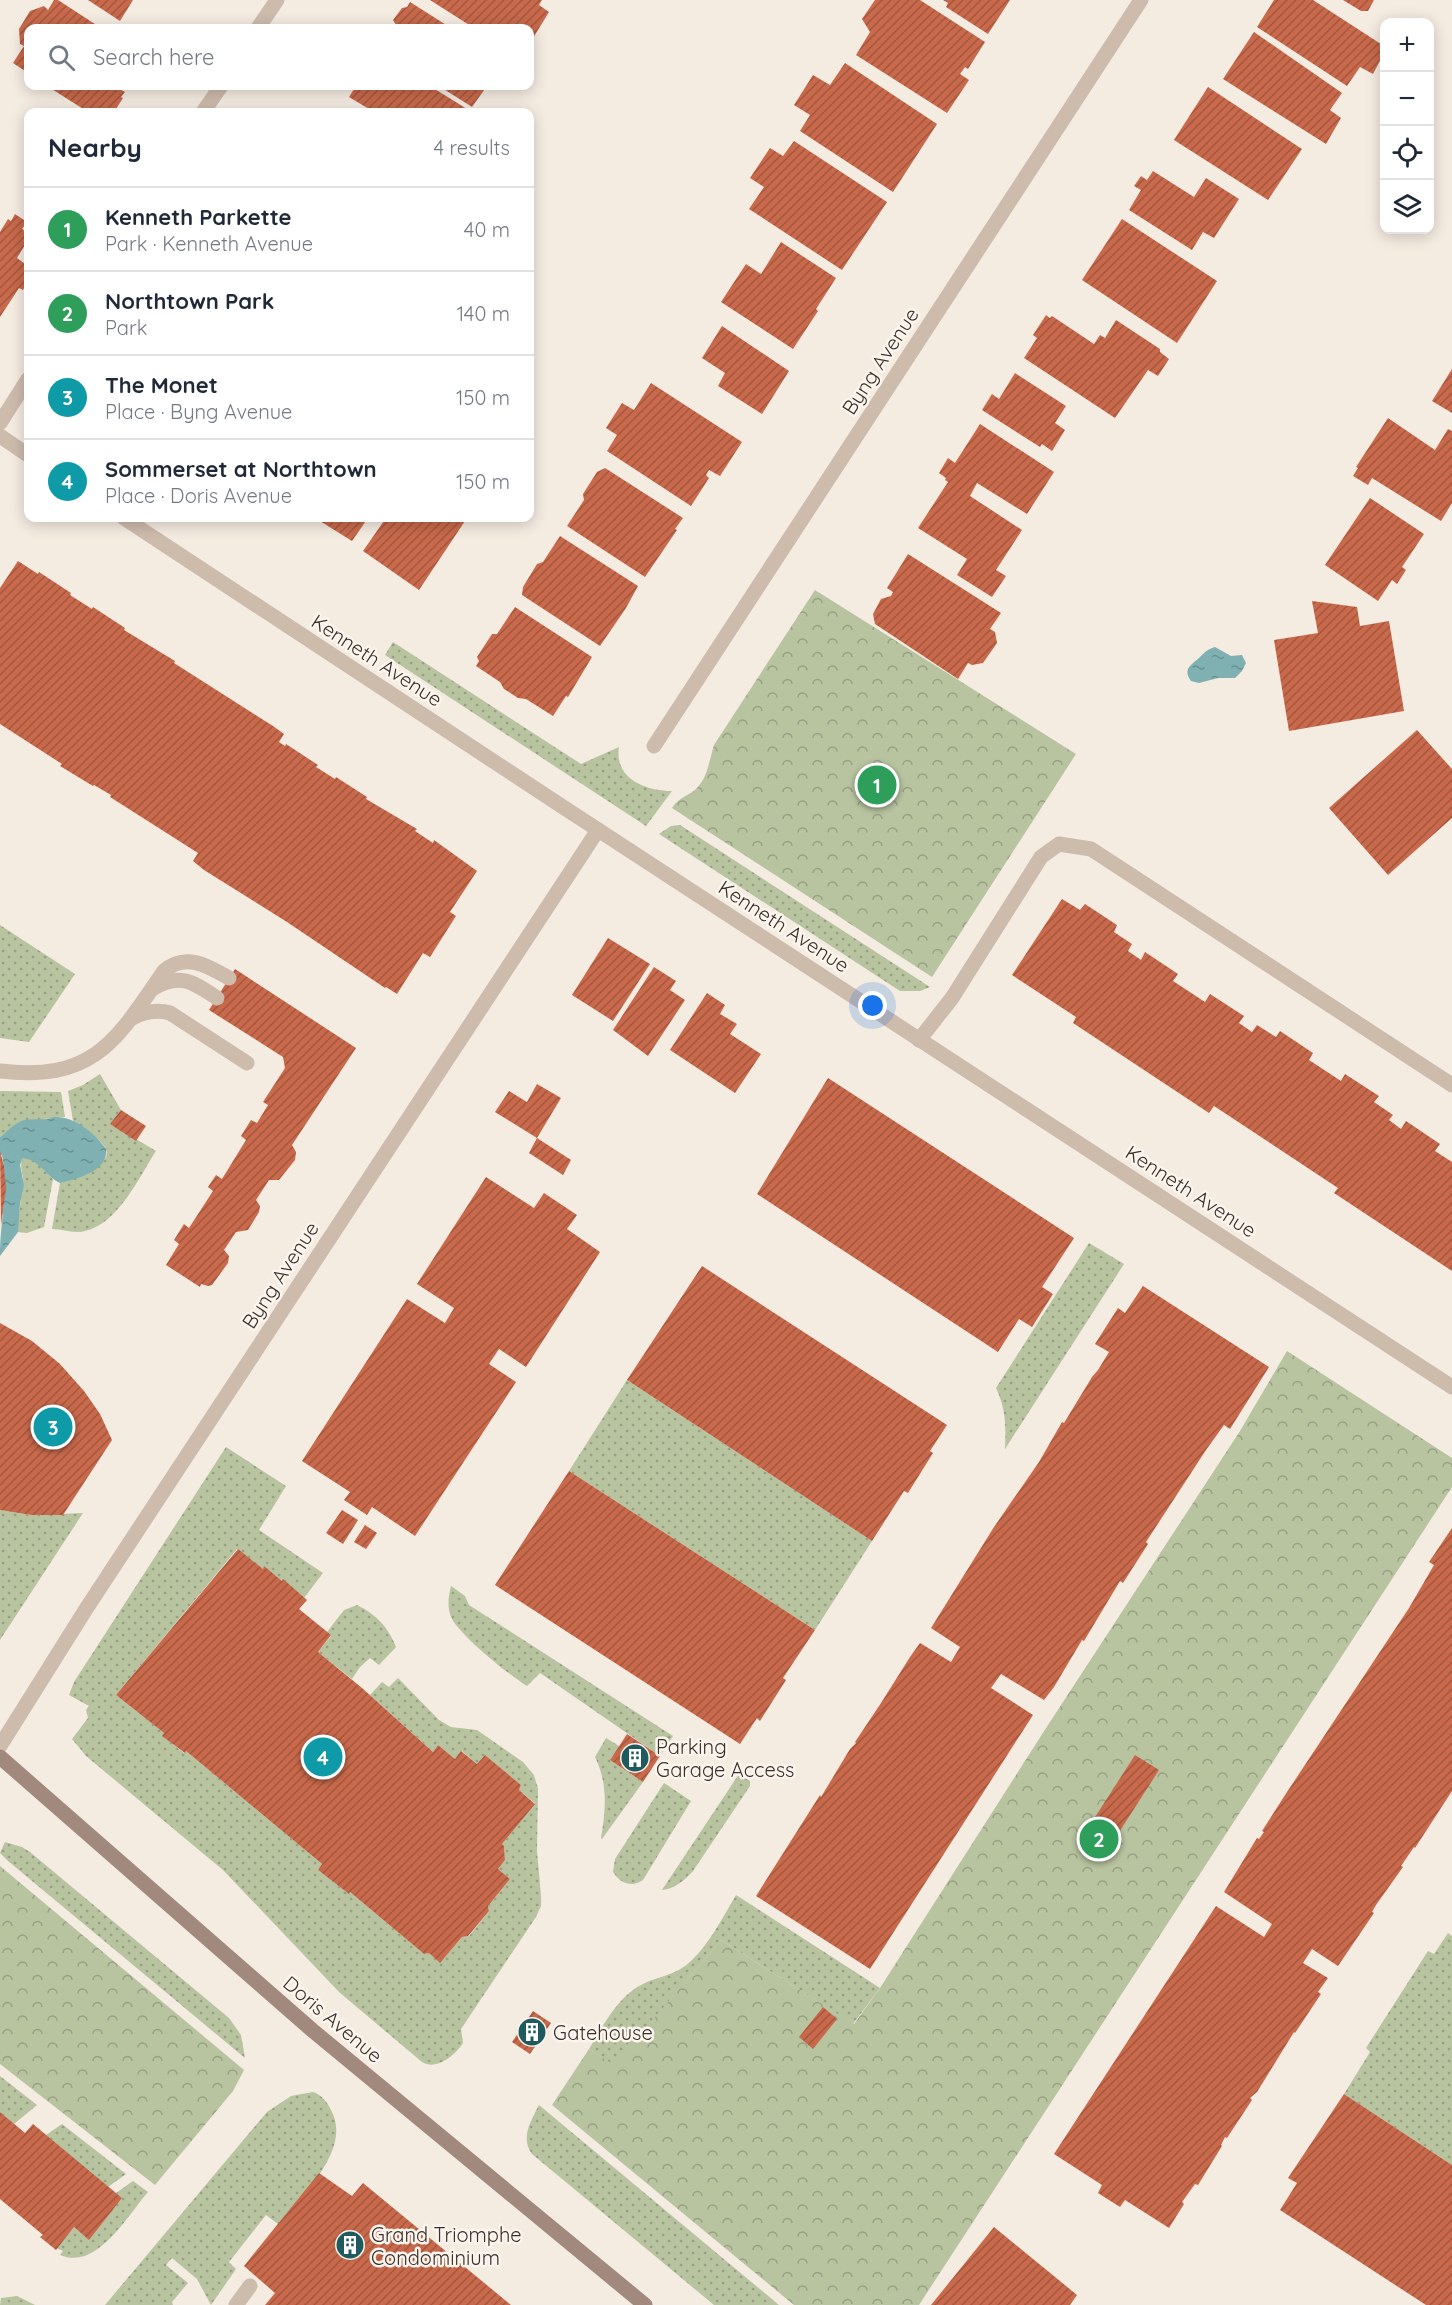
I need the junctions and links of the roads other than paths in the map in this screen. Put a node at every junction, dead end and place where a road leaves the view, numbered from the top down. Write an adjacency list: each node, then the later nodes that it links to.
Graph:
1 (277, 0): 3 (street)
2 (1141, 0): 11 (street, Byng Avenue)
3 (261, 24)
4 (218, 90): 5 (street)
5 (206, 108)
6 (24, 386): 7 (street)
7 (0, 423)
8 (0, 436): 9 (street)
9 (24, 452)
10 (130, 522): 12 (street, Kenneth Avenue)
11 (654, 746)
12 (598, 830): 17 (street, Kenneth Avenue); 22 (street, Byng Avenue)
13 (229, 978): 14 (street)
14 (150, 991): 15 (street); 16 (street)
15 (217, 998)
16 (130, 1020): 18 (street); 19 (street)
17 (920, 1040): 20 (street); 21 (street, Kenneth Avenue)
18 (247, 1063)
19 (0, 1071)
20 (1452, 1085)
21 (1452, 1387)
22 (0, 1746)
23 (0, 1757): 26 (street, Doris Avenue)
24 (250, 2286): 25 (street)
25 (236, 2305)
26 (645, 2305)

